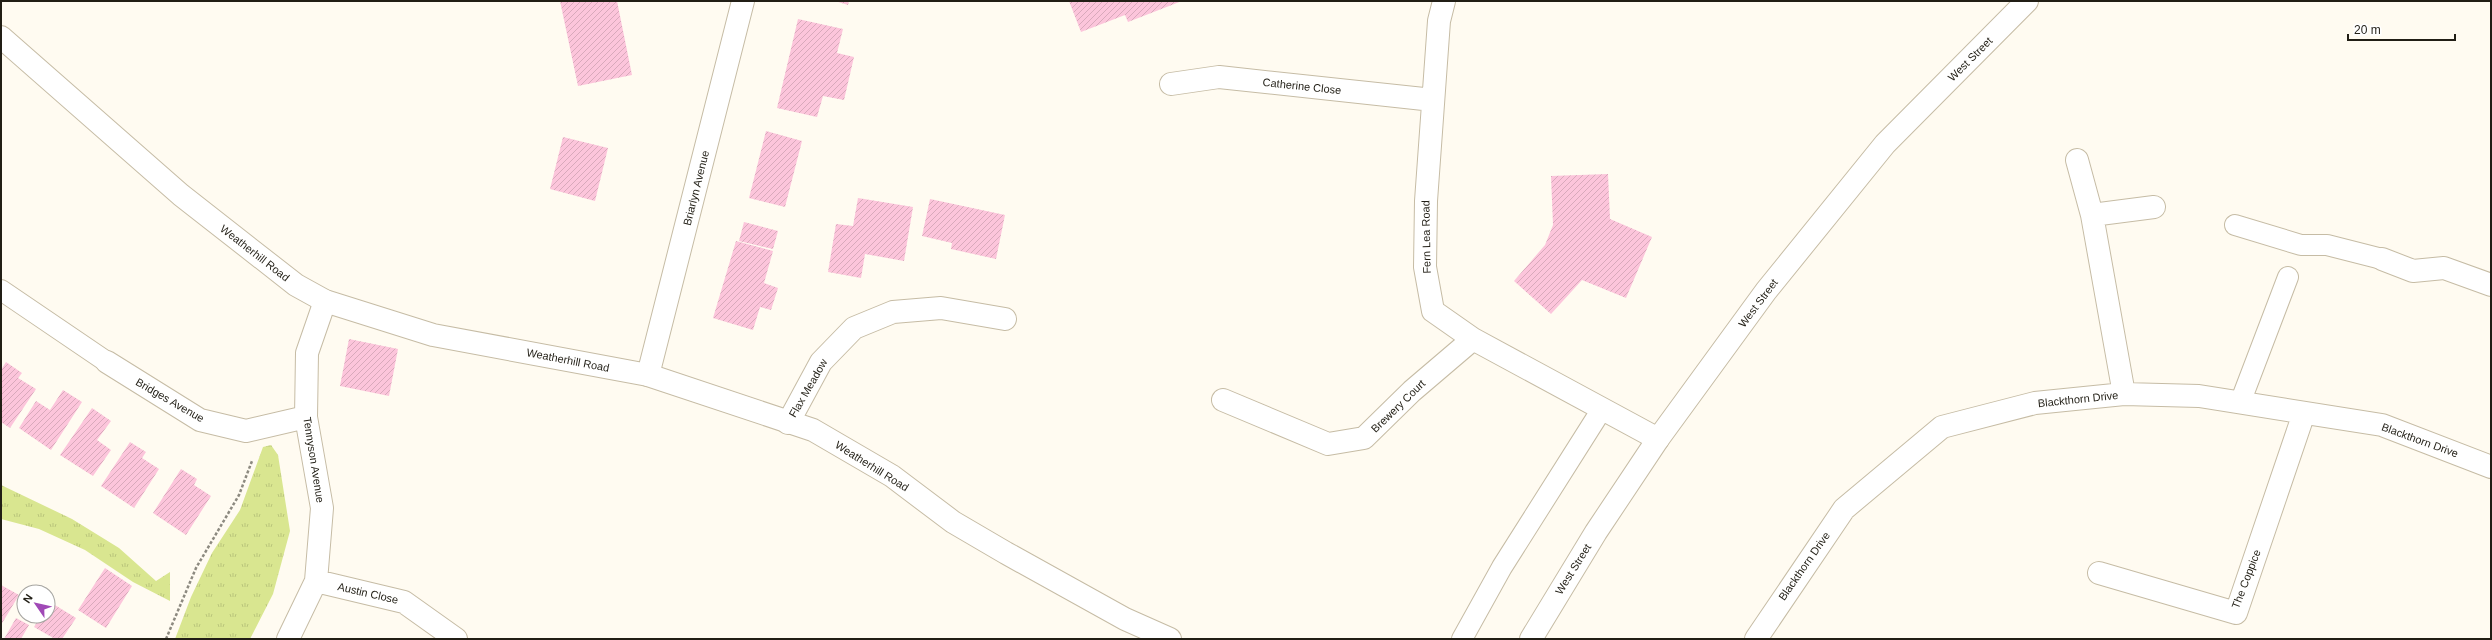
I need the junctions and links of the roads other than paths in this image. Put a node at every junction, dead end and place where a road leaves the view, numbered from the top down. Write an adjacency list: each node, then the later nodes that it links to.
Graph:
1 (744, 1): 19 (street, Briarlyn Avenue)
2 (1444, 1): 6 (street, Fern Lea Road)
3 (2027, 1): 27 (street, West Street)
4 (1, 37): 15 (street, Weatherhill Road)
5 (1171, 84): 6 (street, Catherine Close)
6 (1433, 100): 17 (street, Fern Lea Road)
7 (2077, 160): 9 (street)
8 (2154, 207): 9 (street)
9 (2092, 215): 20 (street)
10 (2235, 224): 11 (lane)
11 (2382, 259): 13 (street)
12 (2288, 277): 22 (lane)
13 (2491, 285)
14 (1, 290): 18 (lane)
15 (325, 301): 19 (street, Weatherhill Road); 25 (street, Tennyson Avenue)
16 (1005, 318): 26 (street, Flax Meadow)
17 (1473, 339): 21 (street, Brewery Court); 23 (street, Fern Lea Road)
18 (107, 362): 25 (street, Bridges Avenue)
19 (648, 375): 26 (street, Weatherhill Road)
20 (2124, 394): 22 (street, Blackthorn Drive); 36 (street, Blackthorn Drive)
21 (1223, 400)
22 (2240, 403): 24 (street, Blackthorn Drive)
23 (1602, 409): 27 (street, Fern Lea Road); 34 (lane)
24 (2304, 413): 28 (street, Blackthorn Drive); 29 (street, The Coppice)
25 (306, 416): 30 (street, Tennyson Avenue)
26 (788, 423): 33 (street, Weatherhill Road)
27 (1658, 439): 35 (street, West Street)
28 (2490, 464)
29 (2099, 573)
30 (316, 581): 31 (street, Tennyson Avenue); 32 (street, Austin Close)
31 (288, 639)
32 (456, 639)
33 (1170, 639)
34 (1462, 639)
35 (1531, 639)
36 (1756, 639)

